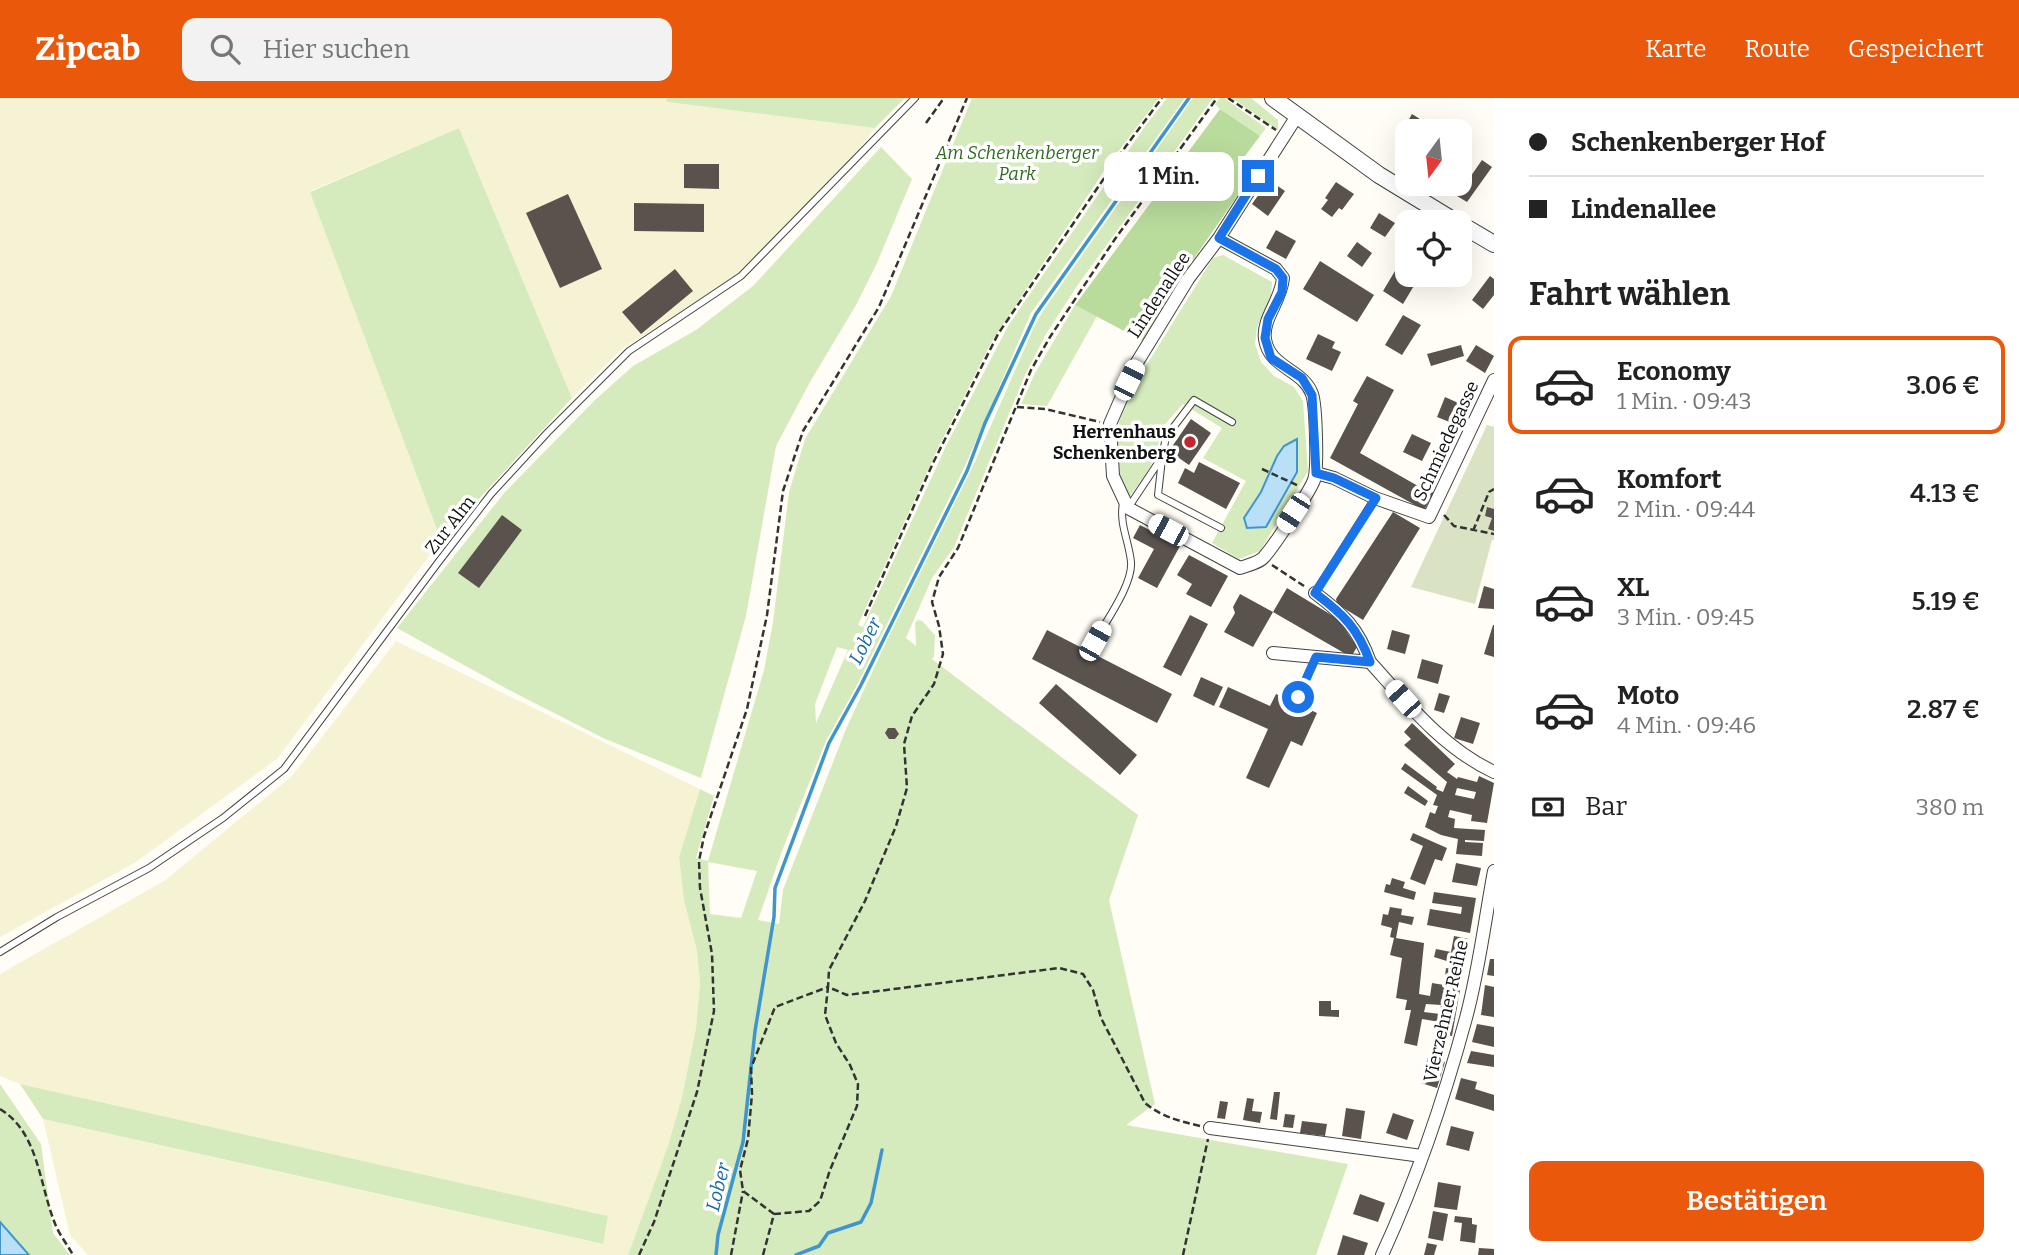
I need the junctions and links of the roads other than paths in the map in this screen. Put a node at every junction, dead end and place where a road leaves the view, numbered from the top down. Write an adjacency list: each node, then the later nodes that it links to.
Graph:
1 (915, 98): 23 (lane, Zur Alm)
2 (1273, 98): 3 (street)
3 (1297, 116): 4 (street); 6 (street, Lindenallee)
4 (1437, 210)
5 (1472, 231): 7 (street)
6 (1219, 238): 11 (street); 13 (street, Lindenallee)
7 (1494, 244)
8 (1494, 380): 12 (street, Schmiedegasse)
9 (1232, 422): 10 (lane)
10 (1162, 457): 13 (lane); 14 (lane)
11 (1316, 473): 12 (street); 13 (street)
12 (1376, 498): 15 (lane)
13 (1126, 504): 16 (lane)
14 (1222, 528)
15 (1315, 593): 19 (street)
16 (1095, 641)
17 (1273, 653): 18 (street)
18 (1316, 657): 19 (street); 20 (lane)
19 (1370, 662): 21 (street)
20 (1298, 697)
21 (1494, 772)
22 (1494, 871): 25 (street, Vierzehner Reihe)
23 (0, 952)
24 (1210, 1128): 25 (street)
25 (1422, 1156): 26 (street, Vierzehner Reihe)
26 (1382, 1255)

